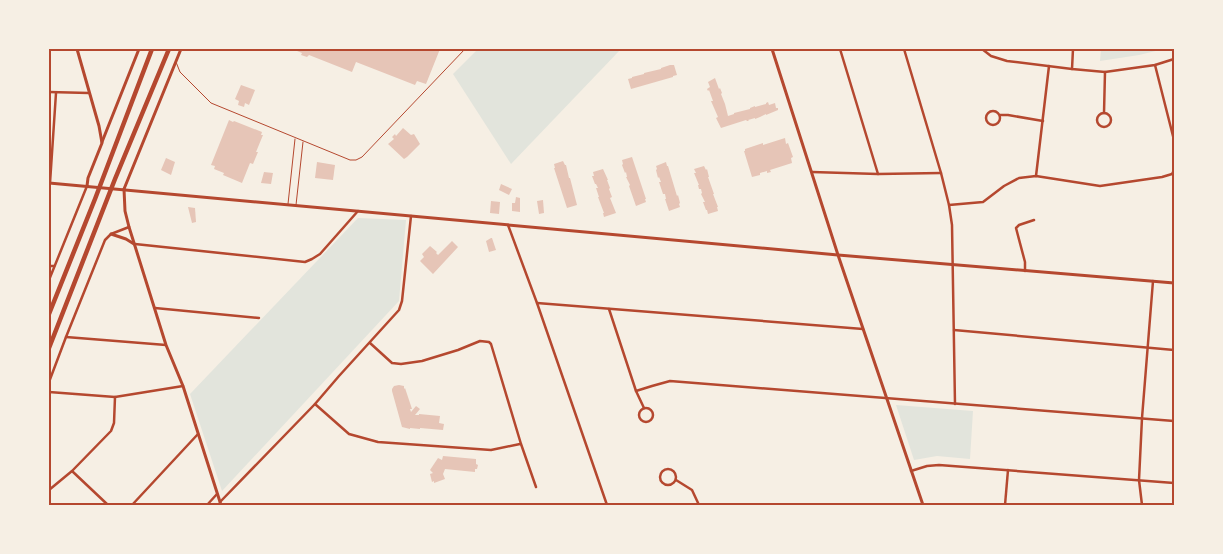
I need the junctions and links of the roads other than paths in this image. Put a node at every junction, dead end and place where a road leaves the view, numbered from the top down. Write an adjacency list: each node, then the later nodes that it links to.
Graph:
1 (77, 49): 20 (main road)
2 (139, 49): 27 (main road)
3 (152, 49): 57 (highway)
4 (169, 49): 64 (highway)
5 (181, 49): 13 (main road)
6 (464, 49): 26 (lane)
7 (772, 49): 29 (main road)
8 (840, 49): 30 (street)
9 (904, 49): 31 (street)
10 (982, 49): 15 (street)
11 (1073, 49): 16 (street)
12 (1174, 60): 14 (street)
13 (176, 62): 24 (lane); 35 (main road)
14 (1155, 65): 17 (street); 25 (street)
15 (1048, 66): 16 (street); 23 (street)
16 (1072, 69): 17 (street)
17 (1105, 72): 21 (street)
18 (49, 92): 19 (street)
19 (56, 93): 20 (street); 33 (street)
20 (89, 93): 27 (main road)
21 (1104, 113): 21 (street)
22 (1000, 115): 22 (street); 23 (street)
23 (1043, 121): 32 (street)
24 (295, 138): 26 (lane); 36 (lane)
25 (1174, 140)
26 (303, 141): 38 (lane)
27 (102, 143): 34 (main road)
28 (1174, 170): 32 (street)
29 (812, 172): 30 (street); 46 (main road)
30 (878, 174): 31 (street)
31 (941, 174): 37 (street)
32 (1036, 176): 37 (street)
33 (49, 183): 34 (main road)
34 (86, 186): 35 (main road); 49 (street)
35 (124, 189): 36 (main road); 43 (main road)
36 (288, 205): 38 (main road)
37 (949, 205): 47 (street)
38 (296, 206): 39 (main road)
39 (358, 211): 40 (main road); 45 (street)
40 (411, 216): 42 (main road); 62 (street)
41 (1034, 220): 50 (street)
42 (508, 225): 46 (main road); 54 (street)
43 (129, 227): 44 (street); 45 (main road)
44 (111, 234): 45 (main road); 61 (street)
45 (135, 244): 55 (main road)
46 (838, 255): 47 (main road); 59 (main road)
47 (953, 264): 50 (main road); 60 (street)
48 (49, 266): 49 (street)
49 (54, 266): 51 (street)
50 (1025, 270): 52 (main road)
51 (49, 280)
52 (1153, 282): 53 (main road); 65 (street)
53 (1174, 283)
54 (537, 303): 56 (street); 93 (street)
55 (155, 308): 58 (street); 63 (main road)
56 (609, 309): 59 (street); 69 (street)
57 (49, 314)
58 (259, 318)
59 (863, 330): 72 (main road)
60 (954, 330): 65 (street); 74 (street)
61 (66, 337): 63 (street); 67 (street)
62 (370, 343): 73 (street); 79 (street)
63 (166, 345): 68 (main road)
64 (49, 348)
65 (1148, 348): 66 (street); 76 (street)
66 (1174, 350)
67 (49, 382)
68 (183, 386): 71 (street); 78 (main road)
69 (636, 391): 72 (street); 75 (street)
70 (49, 392): 71 (street)
71 (115, 397): 81 (street)
72 (887, 399): 74 (street); 82 (main road)
73 (314, 404): 79 (street); 89 (street)
74 (954, 404): 76 (street)
75 (644, 408): 75 (street)
76 (1142, 418): 77 (street); 84 (street)
77 (1174, 421)
78 (198, 434): 88 (main road); 91 (street)
79 (521, 444): 86 (street)
80 (1008, 470): 82 (street); 84 (street); 96 (street)
81 (72, 471): 87 (street); 90 (street)
82 (911, 471): 95 (main road)
83 (676, 480): 83 (street); 94 (street)
84 (1139, 480): 85 (street); 97 (street)
85 (1174, 483)
86 (536, 487)
87 (49, 490)
88 (217, 494): 89 (main road); 92 (street)
89 (221, 504)
90 (108, 505)
91 (132, 505)
92 (207, 505)
93 (607, 505)
94 (699, 505)
95 (923, 505)
96 (1005, 505)
97 (1142, 505)

